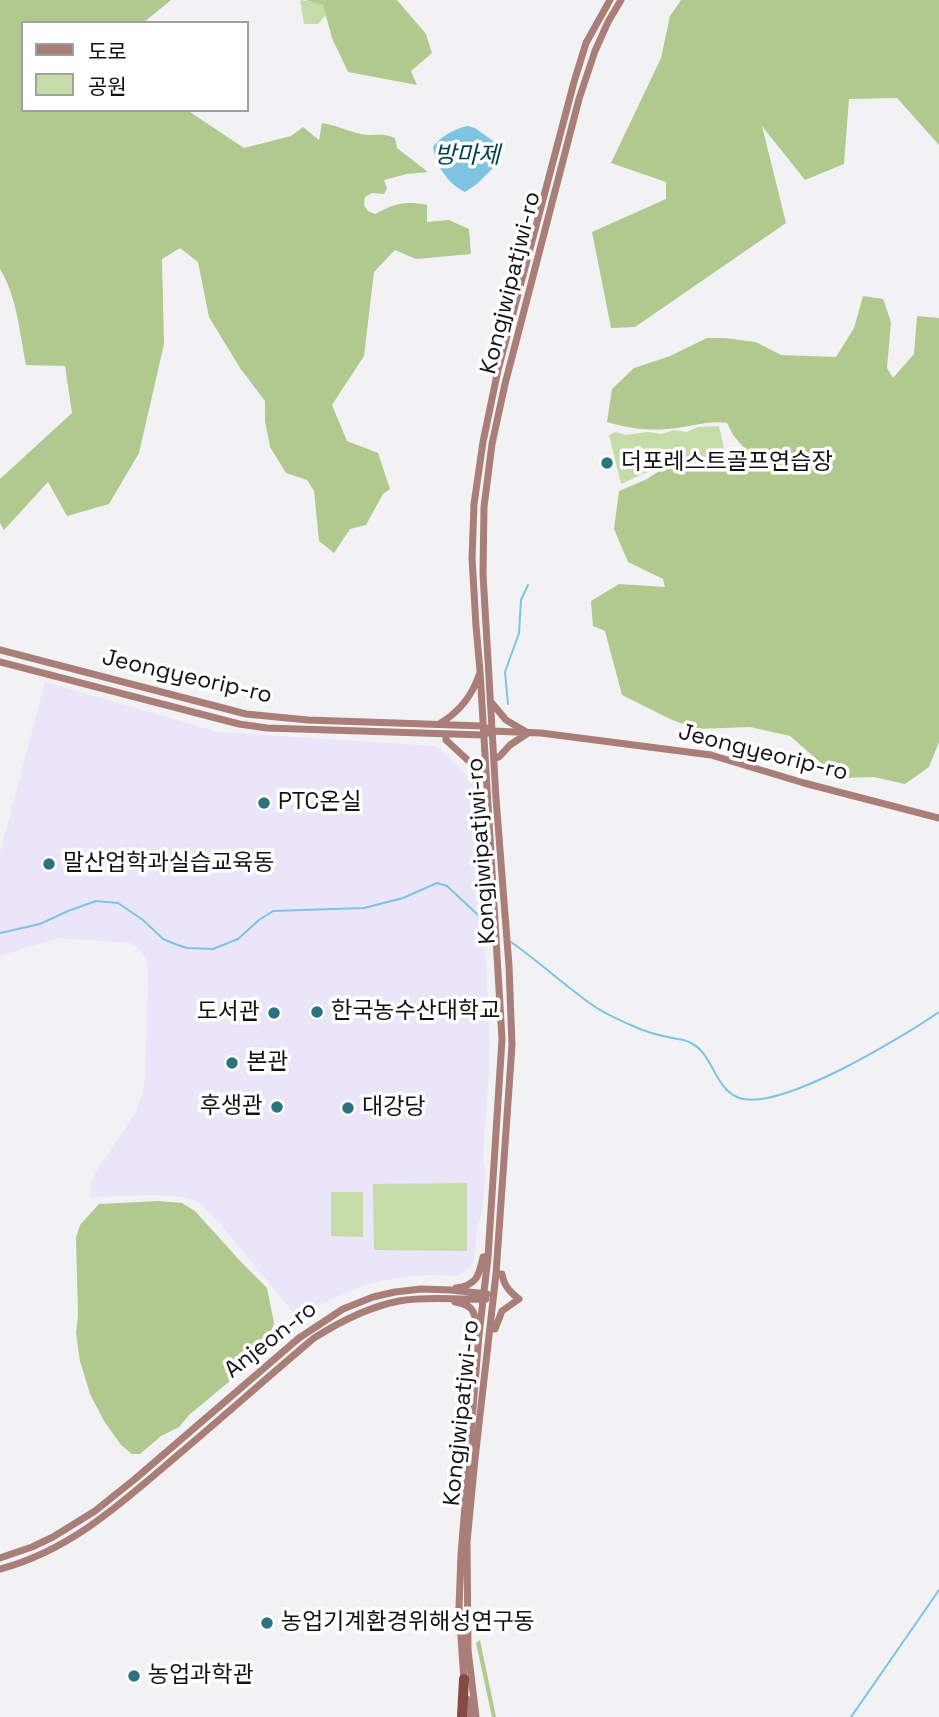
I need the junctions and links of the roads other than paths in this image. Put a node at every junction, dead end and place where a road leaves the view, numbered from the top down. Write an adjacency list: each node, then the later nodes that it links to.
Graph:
1 (610, 0): 3 (main road, Kongjwipatjwi-ro)
2 (621, 0): 4 (main road, Kongjwipatjwi-ro)
3 (558, 139): 4 (main road); 5 (main road, Kongjwipatjwi-ro)
4 (568, 141): 6 (main road, Kongjwipatjwi-ro)
5 (541, 205): 6 (main road); 9 (main road, Kongjwipatjwi-ro)
6 (551, 207): 11 (main road, Kongjwipatjwi-ro)
7 (0, 650): 12 (main road, Jeongyeorip-ro)
8 (0, 662): 14 (main road, Jeongyeorip-ro)
9 (480, 671): 10 (main road, Kongjwipatjwi-ro); 15 (main road)
10 (481, 688): 11 (main road); 16 (main road, Kongjwipatjwi-ro)
11 (490, 688): 13 (main road, Kongjwipatjwi-ro)
12 (201, 702): 14 (main road); 15 (main road, Jeongyeorip-ro)
13 (491, 702): 17 (main road, Kongjwipatjwi-ro); 18 (main road)
14 (198, 713): 19 (main road, Jeongyeorip-ro)
15 (438, 724): 16 (main road, Jeongyeorip-ro)
16 (483, 726): 17 (main road, Jeongyeorip-ro); 20 (main road, Kongjwipatjwi-ro)
17 (492, 731): 18 (main road, Jeongyeorip-ro); 20 (main road, Jeongyeorip-ro); 21 (main road, Kongjwipatjwi-ro)
18 (528, 733): 21 (main road); 23 (main road, Jeongyeorip-ro)
19 (446, 734): 20 (main road, Jeongyeorip-ro); 22 (main road)
20 (483, 735): 22 (main road, Kongjwipatjwi-ro)
21 (494, 758): 25 (main road, Kongjwipatjwi-ro)
22 (486, 776): 24 (main road, Kongjwipatjwi-ro)
23 (939, 818)
24 (489, 835): 25 (main road); 26 (main road, Kongjwipatjwi-ro)
25 (503, 870): 27 (main road, Kongjwipatjwi-ro)
26 (488, 1257): 28 (main road); 29 (main road, Kongjwipatjwi-ro)
27 (496, 1274): 30 (main road, Kongjwipatjwi-ro); 32 (main road)
28 (451, 1290): 29 (main road, Anjeon-ro); 34 (main road, Anjeon-ro)
29 (484, 1296): 30 (main road, Anjeon-ro); 31 (main road, Anjeon-ro); 33 (main road, Kongjwipatjwi-ro)
30 (494, 1297): 32 (main road, Kongjwipatjwi-ro)
31 (453, 1299): 33 (main road); 35 (main road, Anjeon-ro)
32 (490, 1328): 39 (main road, Kongjwipatjwi-ro)
33 (479, 1335): 36 (main road, Kongjwipatjwi-ro)
34 (0, 1558)
35 (0, 1569)
36 (464, 1679): 37 (highway); 38 (main road, Kongjwipatjwi-ro)
37 (462, 1717)
38 (468, 1717)
39 (476, 1717)

